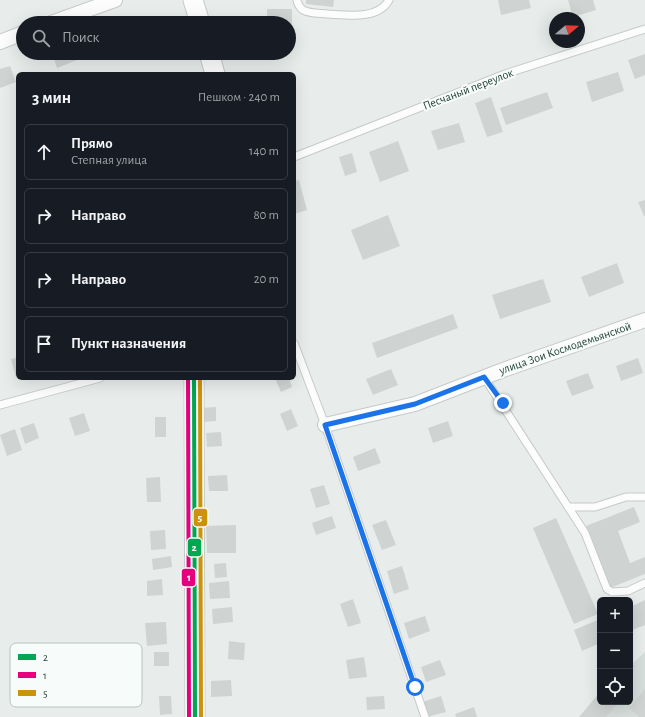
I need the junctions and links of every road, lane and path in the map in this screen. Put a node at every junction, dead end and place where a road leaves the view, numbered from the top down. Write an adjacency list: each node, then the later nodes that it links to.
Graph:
1 (115, 0): 5 (street)
2 (193, 0): 6 (street)
3 (296, 0): 4 (lane)
4 (388, 0)
5 (70, 16)
6 (198, 16)
7 (645, 29): 12 (lane, Песчаный переулок)
8 (16, 36): 9 (street)
9 (0, 42)
10 (211, 60): 11 (street)
11 (214, 72)
12 (296, 156)
13 (645, 320): 15 (street, улица Зои Космодемьянской)
14 (296, 348): 19 (lane)
15 (484, 377): 19 (street, улица Зои Космодемьянской); 21 (lane)
16 (93, 380): 18 (lane)
17 (194, 380): 23 (street)
18 (0, 405)
19 (325, 425): 24 (lane)
20 (645, 497): 21 (lane)
21 (568, 507): 22 (lane)
22 (645, 583)
23 (195, 717)
24 (425, 717)

